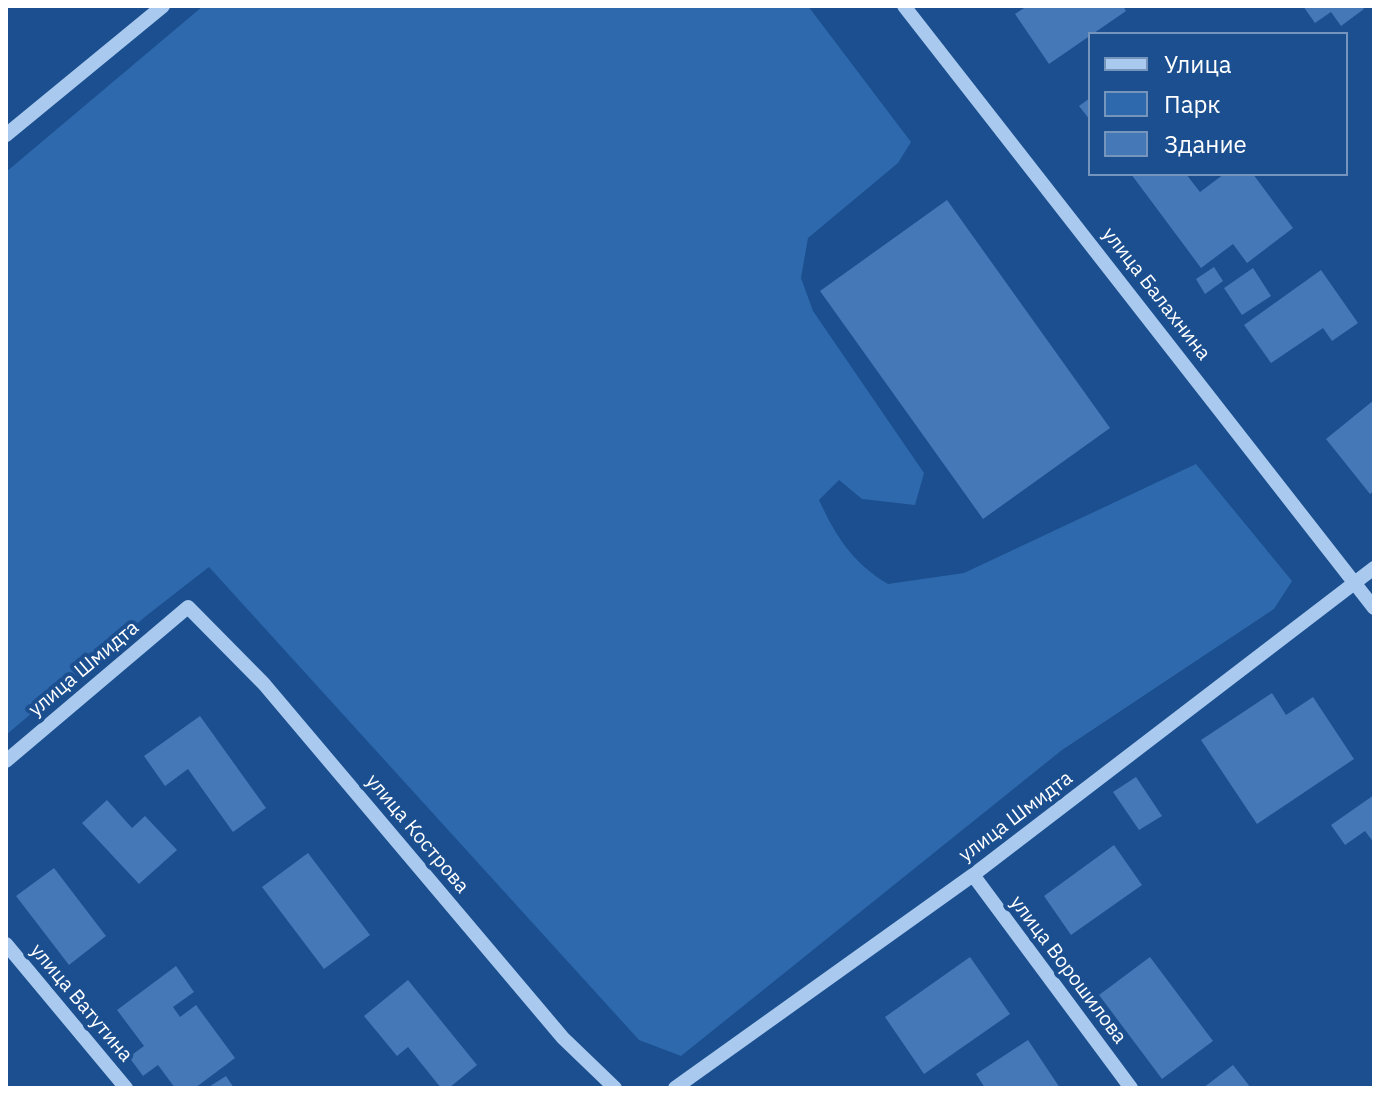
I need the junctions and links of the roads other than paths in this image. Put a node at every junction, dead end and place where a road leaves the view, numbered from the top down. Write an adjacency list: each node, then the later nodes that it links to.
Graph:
1 (163, 6): 3 (street)
2 (904, 6): 5 (street, улица Балахнина)
3 (6, 135)
4 (1374, 568): 5 (street, улица Шмидта)
5 (1356, 582): 7 (street, улица Балахнина); 9 (street, улица Шмидта)
6 (188, 607): 8 (street, улица Шмидта); 12 (street, улица Кострова)
7 (1374, 608)
8 (6, 761)
9 (973, 875): 13 (street, улица Шмидта); 14 (street, улица Ворошилова)
10 (6, 944): 11 (street, улица Ватутина)
11 (126, 1088)
12 (615, 1088)
13 (675, 1088)
14 (1131, 1088)

